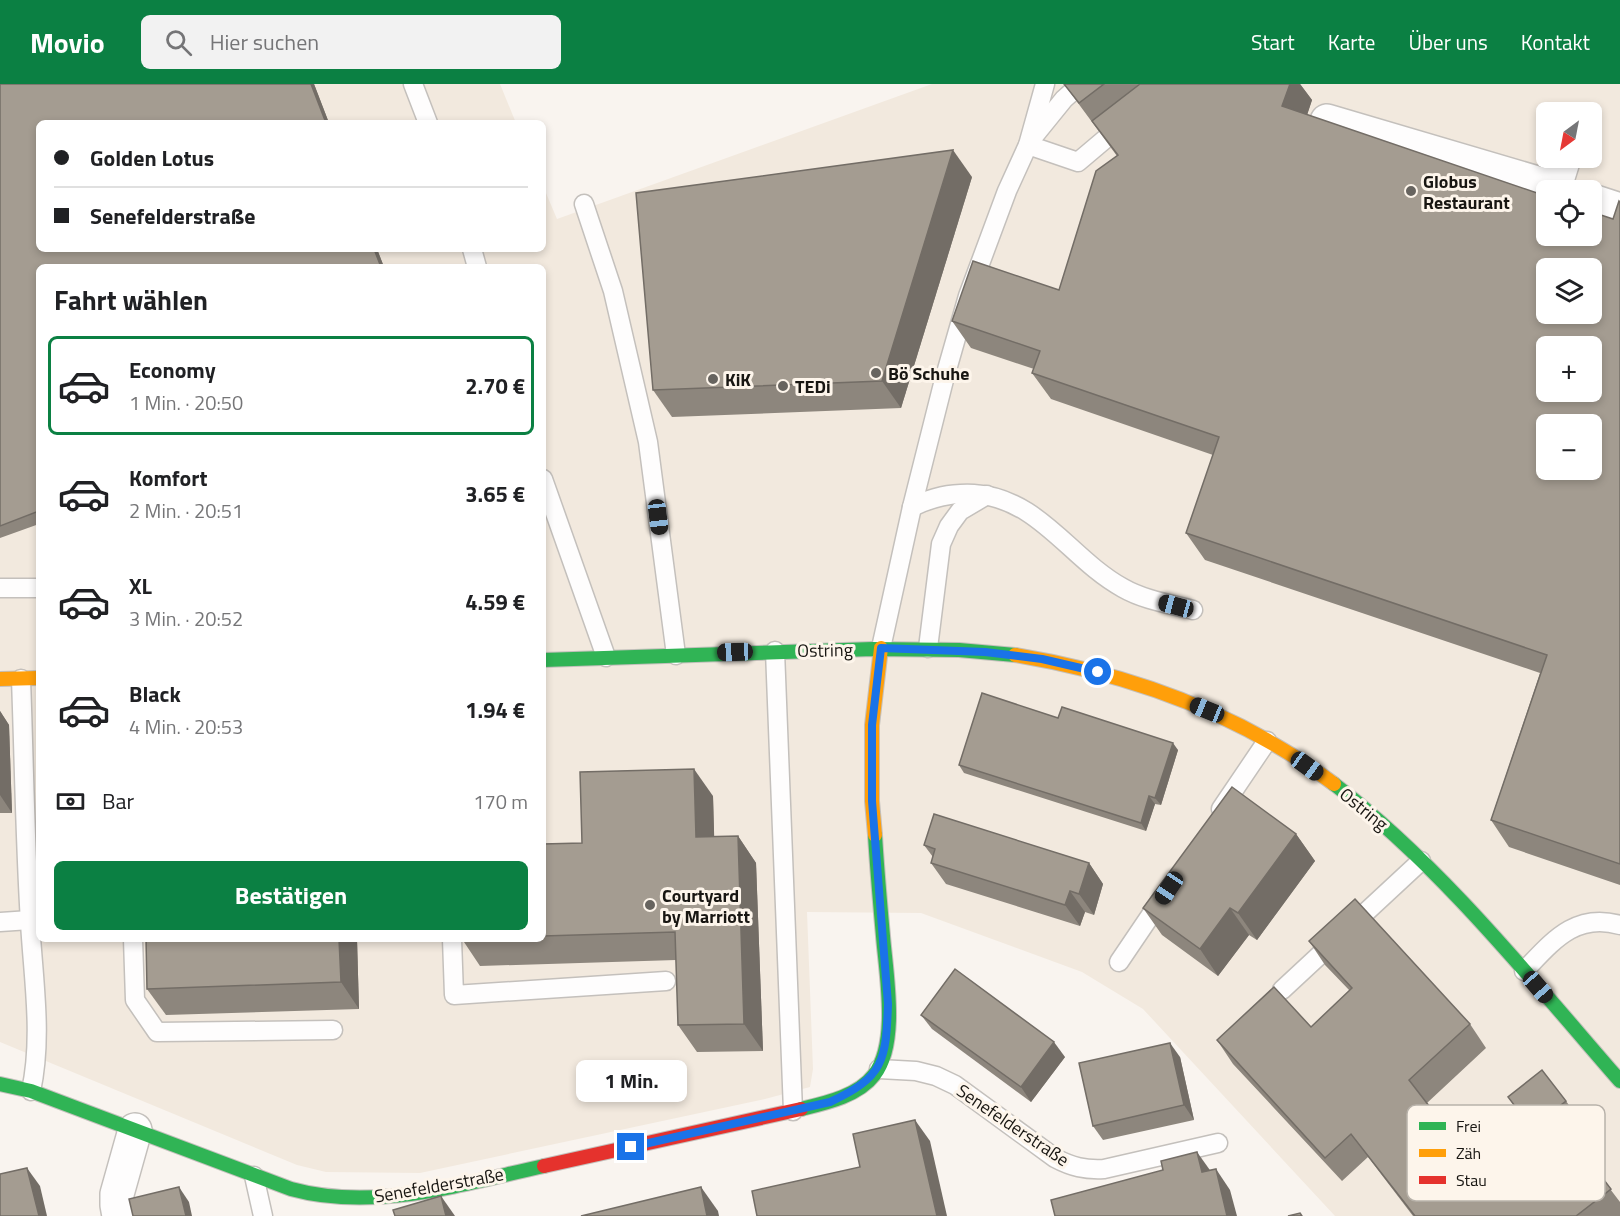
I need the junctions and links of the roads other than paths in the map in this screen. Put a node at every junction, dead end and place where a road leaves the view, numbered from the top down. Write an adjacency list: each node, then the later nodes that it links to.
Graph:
1 (413, 84): 5 (lane)
2 (1045, 84): 7 (lane)
3 (1082, 84): 7 (lane)
4 (1140, 111): 7 (lane)
5 (427, 120)
6 (1327, 121): 8 (street)
7 (1028, 145): 14 (lane)
8 (1536, 194)
9 (584, 204): 21 (lane)
10 (1602, 204): 11 (street)
11 (1620, 210)
12 (546, 487): 22 (lane)
13 (987, 495): 14 (lane); 17 (lane); 19 (lane)
14 (912, 507): 18 (lane)
15 (0, 588): 16 (lane)
16 (36, 588)
17 (1193, 610)
18 (881, 648): 19 (street, Ostring); 20 (street, Ostring); 40 (street)
19 (928, 648): 26 (street, Ostring)
20 (775, 651): 21 (street, Ostring); 44 (lane, Ostring)
21 (676, 655): 22 (street, Ostring)
22 (606, 657): 23 (street, Ostring)
23 (546, 660)
24 (30, 678): 25 (street); 30 (lane)
25 (0, 679)
26 (1267, 741): 27 (lane); 28 (street, Ostring)
27 (1209, 827)
28 (1421, 861): 36 (street, Ostring); 38 (lane)
29 (1171, 885): 35 (lane)
30 (30, 920): 31 (lane); 43 (lane)
31 (0, 922)
32 (1620, 925): 36 (lane)
33 (133, 942): 39 (lane)
34 (452, 942): 37 (lane)
35 (1119, 962)
36 (1524, 971): 41 (street, Ostring)
37 (666, 981)
38 (1282, 990)
39 (333, 1030)
40 (879, 1069): 44 (street, Senefelderstraße); 46 (lane, Senefelderstraße)
41 (1620, 1081)
42 (0, 1084): 43 (street, Senefelderstraße)
43 (31, 1091): 45 (street, Senefelderstraße)
44 (793, 1111): 47 (street, Senefelderstraße)
45 (135, 1130): 47 (street, Senefelderstraße); 48 (street)
46 (1218, 1143)
47 (254, 1176): 49 (lane)
48 (119, 1216)
49 (263, 1216)

